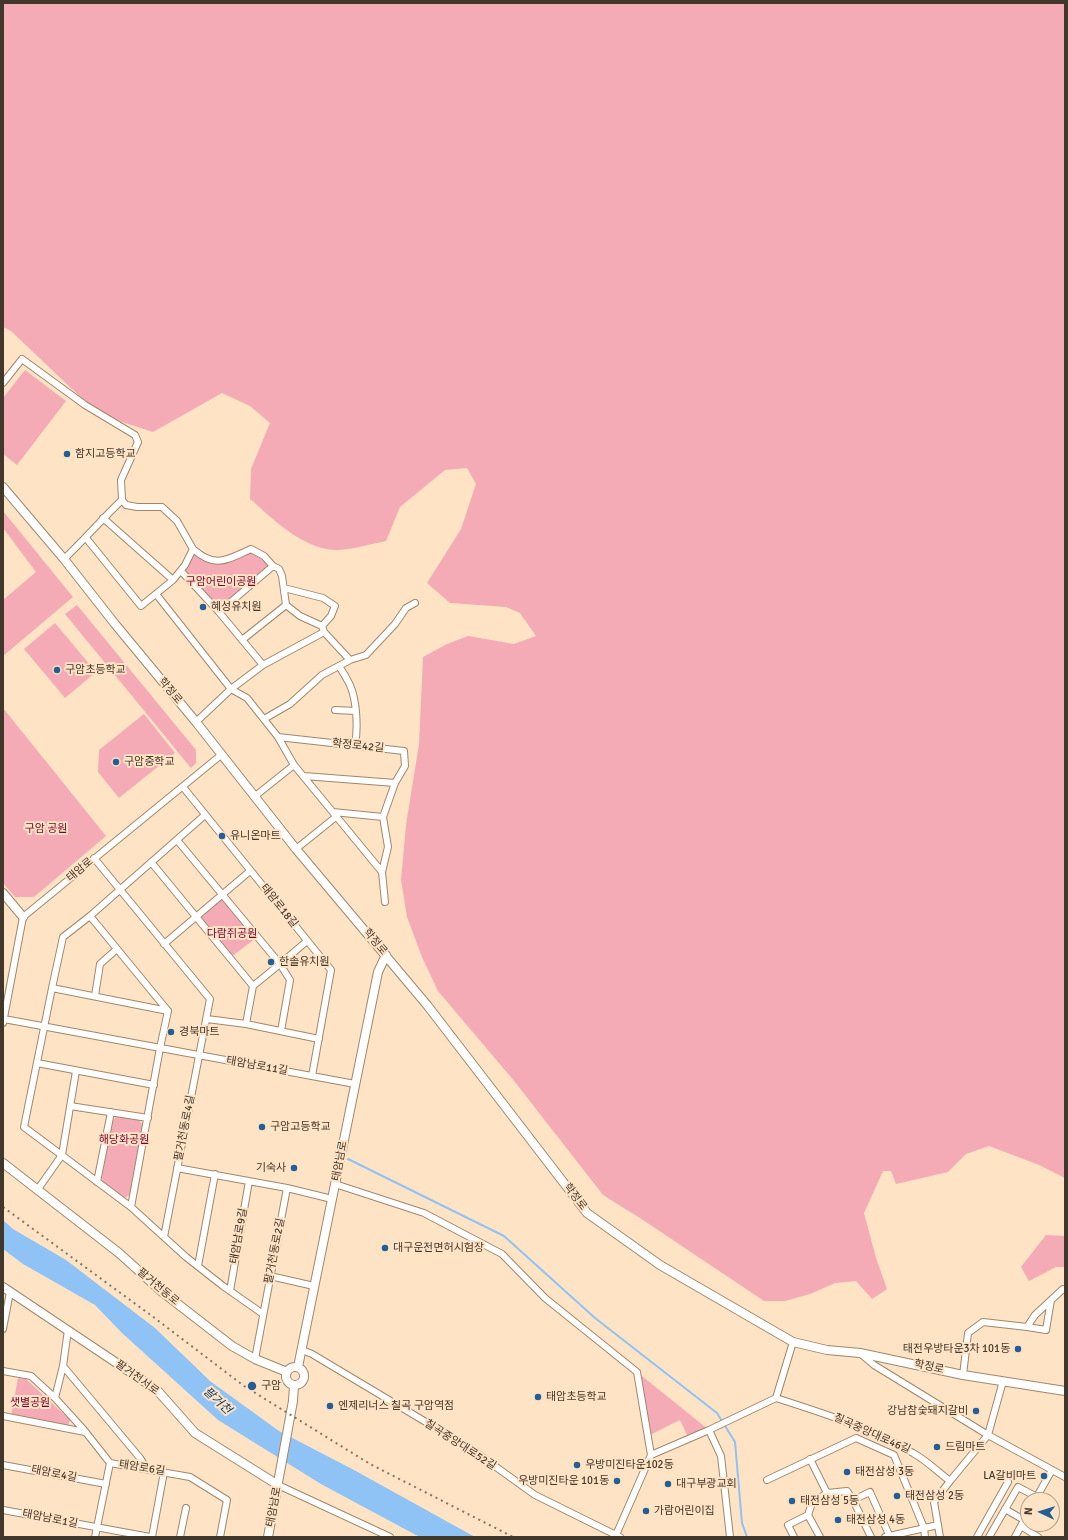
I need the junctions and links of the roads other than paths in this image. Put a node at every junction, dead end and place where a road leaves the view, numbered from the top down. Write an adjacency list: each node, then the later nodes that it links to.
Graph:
1 (6, 374): 2 (street); 4 (street)
2 (3, 382)
3 (3, 487): 8 (main road, 학정로)
4 (122, 500): 5 (street); 7 (street)
5 (103, 518): 6 (street); 11 (street)
6 (86, 538): 8 (street); 13 (street)
7 (193, 549): 9 (street); 10 (street)
8 (64, 558): 26 (main road, 학정로)
9 (273, 566): 12 (street); 16 (street)
10 (181, 571): 11 (street); 16 (street)
11 (173, 580): 13 (street)
12 (284, 588): 15 (street); 17 (street)
13 (156, 594): 22 (street)
14 (415, 603): 19 (street)
15 (286, 605): 17 (street); 18 (street)
16 (220, 612): 18 (street)
17 (323, 629): 19 (street); 20 (street)
18 (242, 640): 20 (street)
19 (350, 660): 21 (street)
20 (264, 665): 22 (street)
21 (340, 666): 24 (street); 25 (street)
22 (231, 689): 25 (street); 26 (street)
23 (335, 710): 24 (street)
24 (356, 711): 28 (street)
25 (264, 720): 27 (street)
26 (196, 722): 29 (main road, 학정로)
27 (278, 737): 28 (street, 학정로42길); 30 (street)
28 (355, 745): 32 (street, 학정로42길)
29 (221, 755): 33 (street, 태암로); 34 (main road, 학정로)
30 (294, 765): 31 (street); 34 (street)
31 (304, 776): 32 (street); 35 (street)
32 (395, 783): 37 (street, 학정로42길)
33 (183, 787): 36 (street, 태암로18길); 40 (street, 태암로)
34 (254, 797): 39 (main road, 학정로)
35 (335, 814): 37 (street); 39 (street); 43 (street)
36 (205, 815): 38 (street); 42 (street, 태암로18길)
37 (383, 817): 43 (street, 학정로42길)
38 (177, 840): 41 (street); 46 (street)
39 (296, 849): 54 (main road, 학정로)
40 (94, 858): 44 (street, 팔거천동로4길); 49 (street, 태암로)
41 (151, 862): 44 (street); 50 (street)
42 (250, 870): 46 (street); 51 (street, 태암로18길)
43 (382, 872): 47 (street)
44 (120, 889): 48 (street); 52 (street, 팔거천동로4길)
45 (3, 893): 49 (main road)
46 (221, 895): 50 (street); 55 (street)
47 (385, 902)
48 (90, 916): 53 (street); 57 (street)
49 (23, 917): 61 (street)
50 (196, 917): 52 (street); 56 (street)
51 (307, 941): 55 (street); 65 (street, 태암로18길)
52 (164, 944): 60 (street, 팔거천동로4길)
53 (117, 949): 58 (street); 59 (street)
54 (386, 956): 71 (main road, 태암남로); 99 (main road, 학정로)
55 (280, 964): 56 (street); 64 (street)
56 (253, 986): 62 (street)
57 (52, 988): 58 (street); 63 (street)
58 (95, 996): 59 (street)
59 (168, 1011): 66 (street)
60 (207, 1019): 62 (street); 67 (street, 팔거천동로4길)
61 (3, 1021): 63 (street, 태암남로11길)
62 (246, 1024): 64 (street)
63 (45, 1026): 66 (street, 태암남로11길); 68 (street)
64 (281, 1031): 65 (street)
65 (319, 1039): 70 (street, 태암로18길)
66 (160, 1048): 67 (street, 태암남로11길); 72 (street)
67 (199, 1055): 70 (street, 태암남로11길); 78 (street, 팔거천동로4길)
68 (37, 1063): 69 (street); 76 (street)
69 (76, 1071): 72 (street); 73 (street)
70 (312, 1076): 71 (street, 태암남로11길)
71 (355, 1084): 82 (main road, 태암남로)
72 (154, 1085): 75 (street)
73 (70, 1106): 74 (street); 76 (street)
74 (111, 1112): 75 (street); 81 (street)
75 (148, 1118): 86 (street)
76 (62, 1155): 81 (street); 84 (street)
77 (3, 1163): 84 (main road, 팔거천동로)
78 (177, 1168): 79 (street); 87 (street, 팔거천동로4길)
79 (215, 1174): 80 (street); 88 (street)
80 (249, 1181): 83 (street); 93 (street, 태암남로9길)
81 (98, 1182): 86 (street)
82 (335, 1184): 85 (main road, 태암남로); 117 (street)
83 (287, 1188): 85 (street); 89 (street, 팔거천동로2길)
84 (38, 1189): 102 (main road, 팔거천동로)
85 (332, 1199): 90 (main road, 태암남로)
86 (131, 1207): 87 (street)
87 (164, 1236): 88 (street)
88 (198, 1266): 93 (street)
89 (270, 1276): 90 (street); 95 (street, 팔거천동로2길)
90 (314, 1286): 100 (main road, 태암남로)
91 (6, 1289): 97 (street, 팔거천서로); 98 (main road, 팔거천서로)
92 (1065, 1290): 94 (street)
93 (230, 1291): 95 (street)
94 (1051, 1300): 96 (street); 96 (street)
95 (263, 1314): 102 (street, 팔거천동로2길)
96 (1028, 1327): 107 (street)
97 (3, 1329)
98 (68, 1330): 103 (street); 126 (main road, 팔거천서로)
99 (793, 1342): 101 (main road, 학정로); 112 (street)
100 (302, 1350): 104 (main road, 태암남로); 143 (street, 칠곡중앙대로52길)
101 (860, 1352): 107 (main road, 학정로); 116 (street)
102 (255, 1359): 106 (main road, 팔거천동로)
103 (63, 1366): 111 (street); 121 (street)
104 (298, 1367): 106 (main road); 109 (main road)
105 (3, 1371): 111 (street, 태암로6길)
106 (287, 1372): 109 (main road)
107 (963, 1375): 108 (main road, 학정로)
108 (1003, 1381): 110 (main road, 학정로); 116 (street)
109 (294, 1385): 126 (main road, 태암남로)
110 (1065, 1391)
111 (55, 1398): 115 (street, 태암로6길)
112 (776, 1398): 114 (street); 127 (street, 칠곡중앙대로46길)
113 (3, 1416): 115 (street)
114 (709, 1430): 117 (street); 150 (street)
115 (85, 1432): 119 (street, 태암로6길)
116 (988, 1435): 122 (street); 127 (street)
117 (651, 1455): 143 (street)
118 (810, 1459): 125 (street); 132 (street); 142 (street)
119 (110, 1463): 121 (street, 태암로6길); 129 (street)
120 (3, 1465): 129 (street, 태암로4길)
121 (147, 1469): 123 (street, 태암로6길)
122 (1052, 1470): 124 (street); 131 (street)
123 (164, 1472): 145 (street, 태암남로1길); 147 (street, 태암로6길)
124 (1065, 1476)
125 (766, 1480)
126 (279, 1481): 148 (main road, 태암남로); 149 (street)
127 (950, 1481): 139 (street)
128 (1008, 1482): 157 (street)
129 (106, 1484): 141 (street)
130 (1026, 1492): 135 (street)
131 (1040, 1492)
132 (827, 1493): 133 (street); 137 (street)
133 (853, 1500): 153 (street); 154 (street)
134 (186, 1508): 146 (street)
135 (1005, 1509): 138 (street); 158 (street)
136 (3, 1510): 141 (street, 태암남로1길)
137 (808, 1515): 151 (street); 152 (street)
138 (1020, 1521)
139 (938, 1525): 142 (street); 156 (street)
140 (1020, 1526): 159 (street)
141 (97, 1528): 144 (street); 145 (street, 태암남로1길)
142 (924, 1528): 154 (street); 155 (street)
143 (618, 1536)
144 (95, 1537)
145 (151, 1537)
146 (180, 1537)
147 (220, 1537)
148 (268, 1537)
149 (390, 1537)
150 (730, 1537)
151 (794, 1537)
152 (820, 1537)
153 (871, 1537)
154 (888, 1537)
155 (925, 1537)
156 (940, 1537)
157 (977, 1537)
158 (989, 1537)
159 (1014, 1537)

